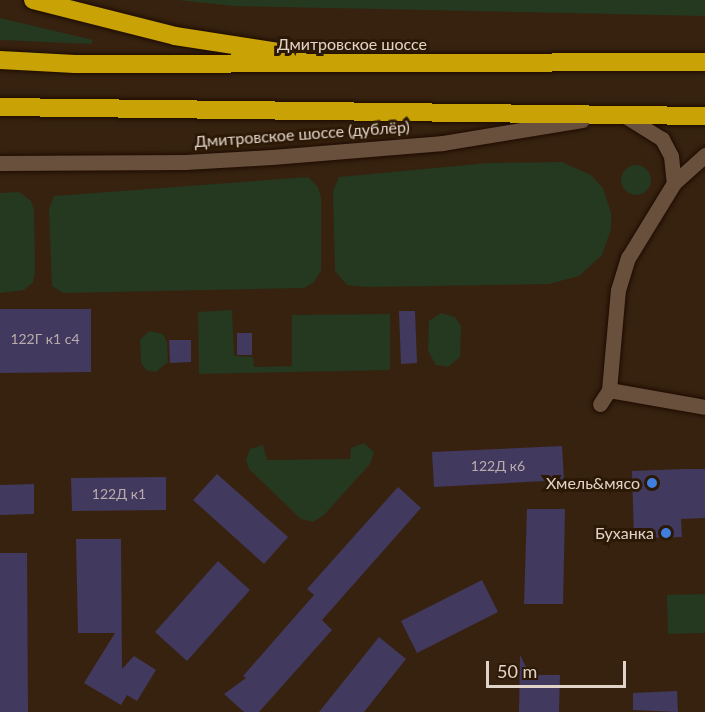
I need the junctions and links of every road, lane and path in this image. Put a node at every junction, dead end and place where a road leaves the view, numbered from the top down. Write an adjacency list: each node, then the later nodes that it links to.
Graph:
1 (33, 0): 4 (highway)
2 (0, 60): 4 (highway, Дмитровское шоссе)
3 (705, 62): 4 (highway, Дмитровское шоссе)
4 (375, 64)
5 (0, 107): 6 (highway)
6 (604, 116): 7 (highway); 10 (main road, Дмитровское шоссе (дублёр))
7 (625, 116): 8 (highway); 11 (main road)
8 (705, 116)
9 (705, 155): 11 (main road)
10 (0, 163)
11 (674, 183): 12 (main road)
12 (609, 390): 13 (main road); 14 (main road)
13 (600, 404)
14 (705, 407)

